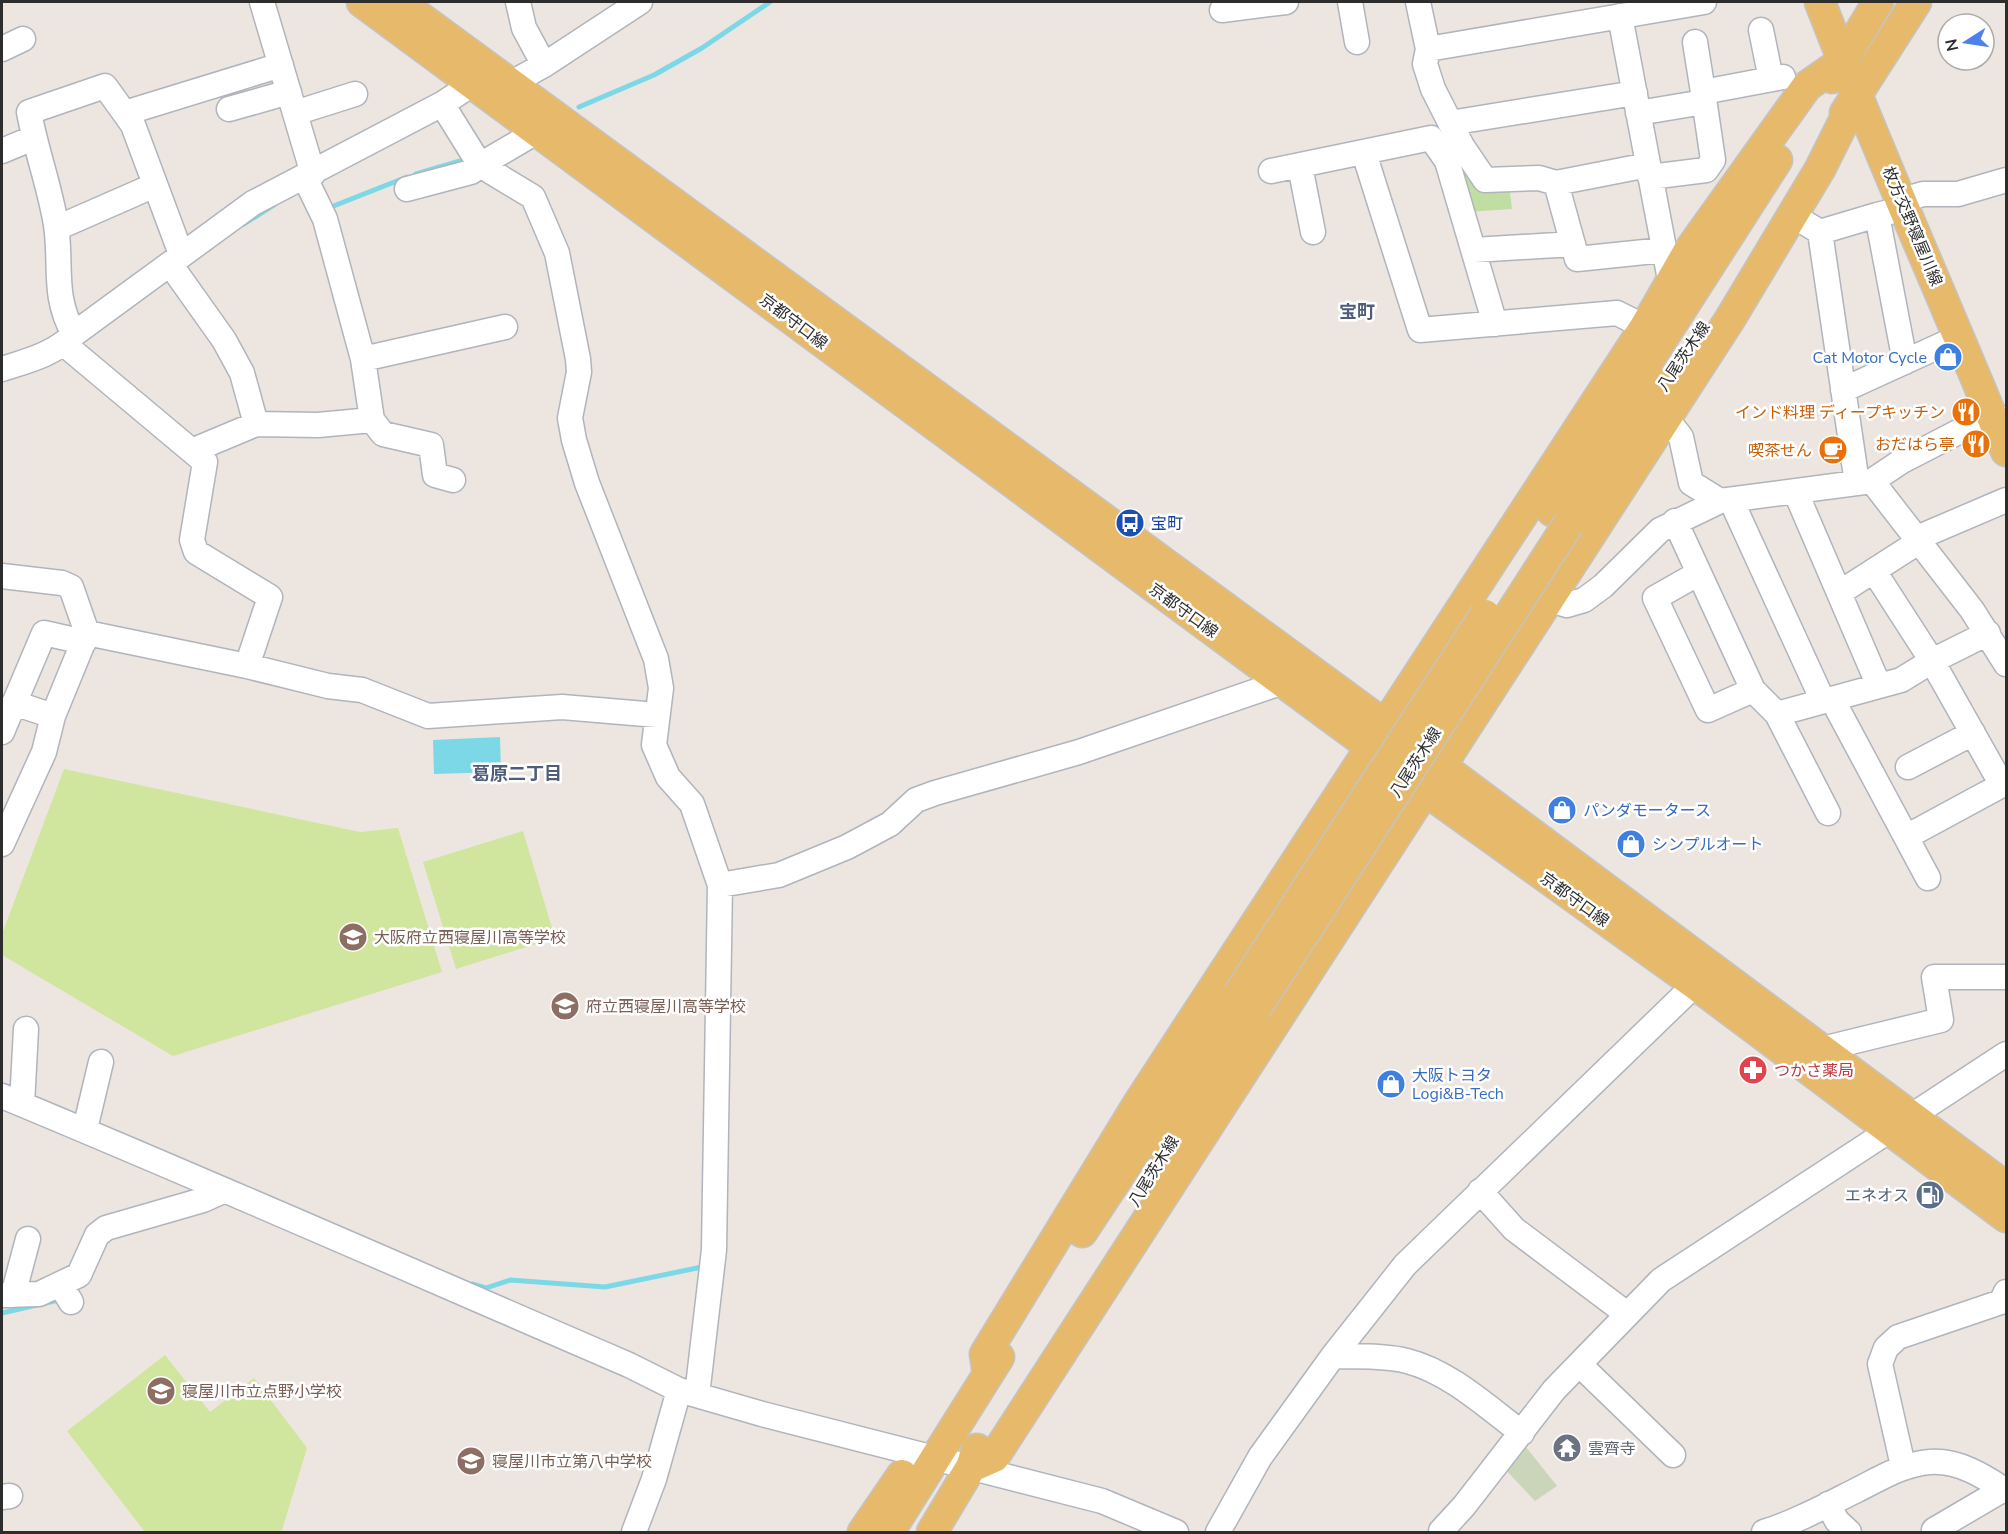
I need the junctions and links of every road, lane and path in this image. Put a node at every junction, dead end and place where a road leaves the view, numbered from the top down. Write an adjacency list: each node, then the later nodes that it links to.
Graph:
1 (262, 2): 20 (street)
2 (362, 2): 22 (main road, 京都守口線)
3 (399, 2): 22 (main road, 京都守口線)
4 (518, 2): 21 (street)
5 (640, 2): 21 (street)
6 (1286, 2): 13 (street)
7 (1350, 2): 16 (street)
8 (1418, 2): 18 (street)
9 (1704, 2): 14 (street)
10 (1820, 2): 19 (main road, 枚方交野寝屋川線)
11 (1878, 2): 19 (main road, 八尾茨木線)
12 (1916, 2): 25 (main road, 八尾茨木線)
13 (1222, 10)
14 (1620, 16): 18 (street); 27 (street)
15 (1761, 30): 24 (street)
16 (1357, 42)
17 (1695, 42): 24 (street)
18 (1428, 49): 31 (street)
19 (1843, 61): 25 (main road, 枚方交野寝屋川線); 56 (main road); 77 (main road, 八尾茨木線)
20 (281, 65): 26 (street); 30 (street)
21 (544, 65): 22 (street)
22 (491, 87): 28 (street); 32 (main road, 京都守口線); 100 (main road, 京都守口線)
23 (355, 94): 26 (street)
24 (1704, 97): 27 (street); 40 (street)
25 (1856, 97): 46 (main road, 枚方交野寝屋川線); 47 (main road); 77 (main road, 八尾茨木線)
26 (292, 102): 29 (street); 41 (street)
27 (1636, 103): 31 (street); 40 (street)
28 (442, 104): 37 (street); 41 (street)
29 (229, 109)
30 (125, 113): 33 (street); 44 (street)
31 (1452, 128): 34 (street); 43 (street)
32 (538, 131): 37 (street); 90 (main road, 京都守口線)
33 (33, 138): 35 (street); 49 (street)
34 (1431, 138): 36 (street); 53 (street)
35 (2, 151)
36 (1364, 153): 38 (street); 57 (street)
37 (480, 165): 45 (street); 95 (street)
38 (1300, 166): 39 (street); 50 (street)
39 (1271, 171)
40 (1649, 171): 43 (street); 54 (street)
41 (309, 176): 55 (street); 62 (street)
42 (2007, 180): 46 (street)
43 (1556, 183): 52 (street)
44 (155, 185): 49 (street); 55 (street)
45 (407, 189)
46 (1904, 204): 48 (street); 60 (main road, 枚方交野寝屋川線)
47 (1792, 214): 51 (street); 66 (main road)
48 (1877, 215): 51 (street); 63 (street)
49 (57, 228): 61 (street)
50 (1313, 232)
51 (1820, 232): 65 (street)
52 (1573, 244): 53 (street); 54 (street)
53 (1474, 250): 57 (street)
54 (1664, 250): 56 (street)
55 (175, 259): 61 (street); 69 (street)
56 (1671, 285): 59 (main road)
57 (1495, 324): 59 (street)
58 (505, 327): 62 (street)
59 (1645, 327): 100 (main road)
60 (1959, 337): 63 (street); 68 (main road, 枚方交野寝屋川線)
61 (69, 339): 64 (street); 70 (street)
62 (363, 359): 67 (street)
63 (1905, 362): 65 (street)
64 (2, 369)
65 (1843, 390): 73 (street)
66 (1666, 418): 75 (street); 84 (main road)
67 (372, 420): 69 (street); 72 (street)
68 (2001, 420): 71 (main road, 枚方交野寝屋川線); 73 (street)
69 (256, 424): 70 (street)
70 (194, 450): 89 (street)
71 (2007, 451)
72 (453, 480)
73 (1864, 482): 74 (street); 79 (street)
74 (1796, 493): 75 (street); 83 (street)
75 (1725, 500): 78 (street); 93 (street)
76 (2007, 500): 79 (street)
77 (1560, 517): 112 (main road, 八尾茨木線, bridge)
78 (1675, 521): 81 (street); 84 (street)
79 (1918, 540): 80 (street); 85 (street)
80 (1874, 571): 83 (street); 87 (street)
81 (1699, 573): 92 (street); 92 (street)
82 (2, 576): 86 (street)
83 (1839, 593): 91 (street)
84 (1547, 599): 101 (main road)
85 (1988, 633): 87 (street); 88 (street)
86 (86, 638): 89 (street); 94 (street); 97 (street)
87 (1932, 660): 91 (street); 99 (street)
88 (2007, 664)
89 (246, 666): 95 (street)
90 (1283, 682): 100 (main road, 京都守口線); 109 (street)
91 (1879, 686): 93 (street)
92 (1754, 690): 96 (street)
93 (1828, 700): 96 (street); 106 (street)
94 (14, 703): 97 (street); 98 (street)
95 (651, 714): 109 (street)
96 (1777, 714): 105 (street)
97 (53, 716): 107 (street)
98 (2, 732)
99 (1973, 733): 102 (street); 103 (street)
100 (1378, 736): 101 (main road, 京都守口線); 104 (main road, 京都守口線); 130 (main road)
101 (1441, 766): 104 (main road); 110 (main road, 京都守口線)
102 (1908, 767)
103 (2004, 788): 106 (street)
104 (1426, 791): 110 (main road, 京都守口線); 136 (main road)
105 (1828, 813)
106 (1906, 837): 108 (street)
107 (2, 844)
108 (1928, 878)
109 (720, 885): 131 (street)
110 (1704, 976): 114 (main road, 京都守口線); 118 (main road, 京都守口線); 122 (street)
111 (2007, 977): 114 (street)
112 (1247, 1001): 130 (main road, 八尾茨木線); 136 (main road, 八尾茨木線)
113 (26, 1029): 117 (street)
114 (1822, 1049): 118 (main road, 京都守口線)
115 (2007, 1054): 118 (street)
116 (101, 1062): 119 (street)
117 (12, 1100): 119 (street)
118 (1901, 1123): 120 (main road, 京都守口線); 123 (main road, 京都守口線); 127 (street)
119 (85, 1129): 121 (street)
120 (2007, 1187)
121 (223, 1191): 126 (street); 131 (street)
122 (1480, 1191): 127 (street); 128 (street)
123 (2007, 1217)
124 (28, 1239): 126 (street)
125 (2007, 1292): 135 (street)
126 (7, 1295)
127 (1627, 1314): 129 (street)
128 (1333, 1356): 132 (street); 145 (street)
129 (1580, 1365): 132 (street); 133 (street)
130 (988, 1374): 134 (main road, 八尾茨木線)
131 (688, 1392): 134 (street); 140 (street)
132 (1522, 1433): 146 (street)
133 (1673, 1455)
134 (936, 1459): 136 (street); 141 (main road); 142 (main road, 八尾茨木線)
135 (1903, 1466): 137 (street); 138 (street)
136 (971, 1467): 143 (main road, 八尾茨木線); 144 (street)
137 (2005, 1490): 139 (street)
138 (1828, 1504): 147 (street); 148 (street)
139 (1934, 1530)
140 (634, 1533)
141 (863, 1533)
142 (889, 1533)
143 (932, 1533)
144 (1176, 1533)
145 (1218, 1533)
146 (1442, 1533)
147 (1764, 1533)
148 (1849, 1533)

